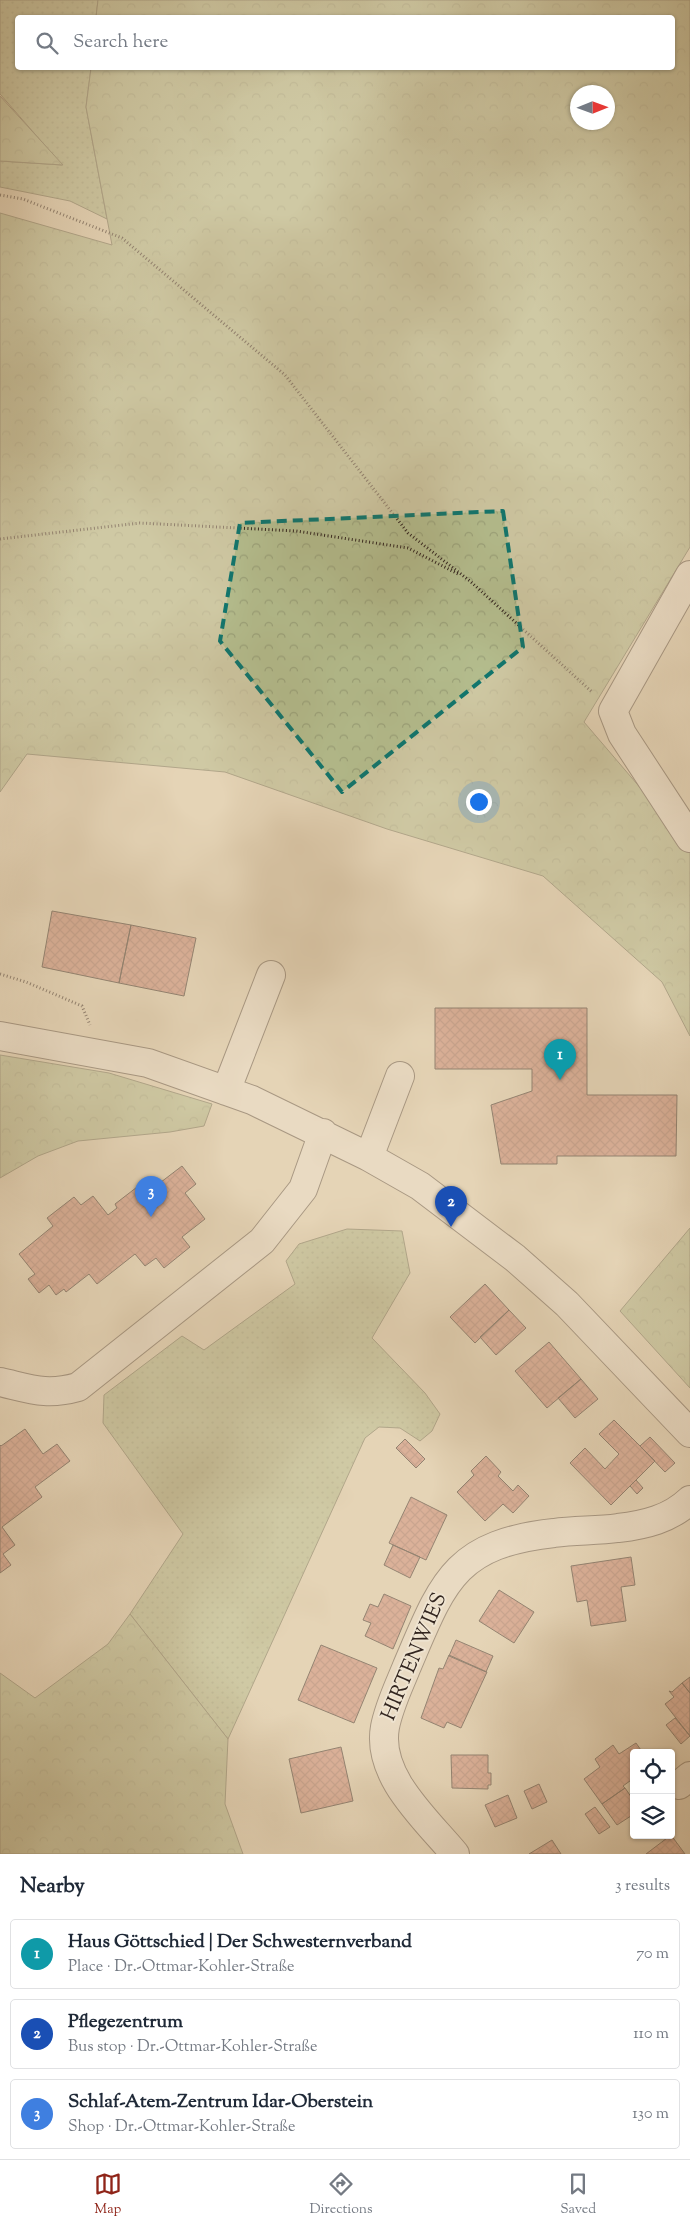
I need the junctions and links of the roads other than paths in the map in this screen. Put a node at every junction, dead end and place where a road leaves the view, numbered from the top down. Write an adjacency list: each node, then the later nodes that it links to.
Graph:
1 (690, 575): 2 (street)
2 (690, 838)
3 (270, 975): 6 (street)
4 (0, 1036): 6 (street)
5 (400, 1076): 8 (street)
6 (226, 1091): 7 (street)
7 (323, 1133): 8 (street); 9 (street)
8 (369, 1156): 10 (street)
9 (0, 1382)
10 (690, 1433)
11 (690, 1500): 12 (street, HIRTENWIES)
12 (455, 1854)

